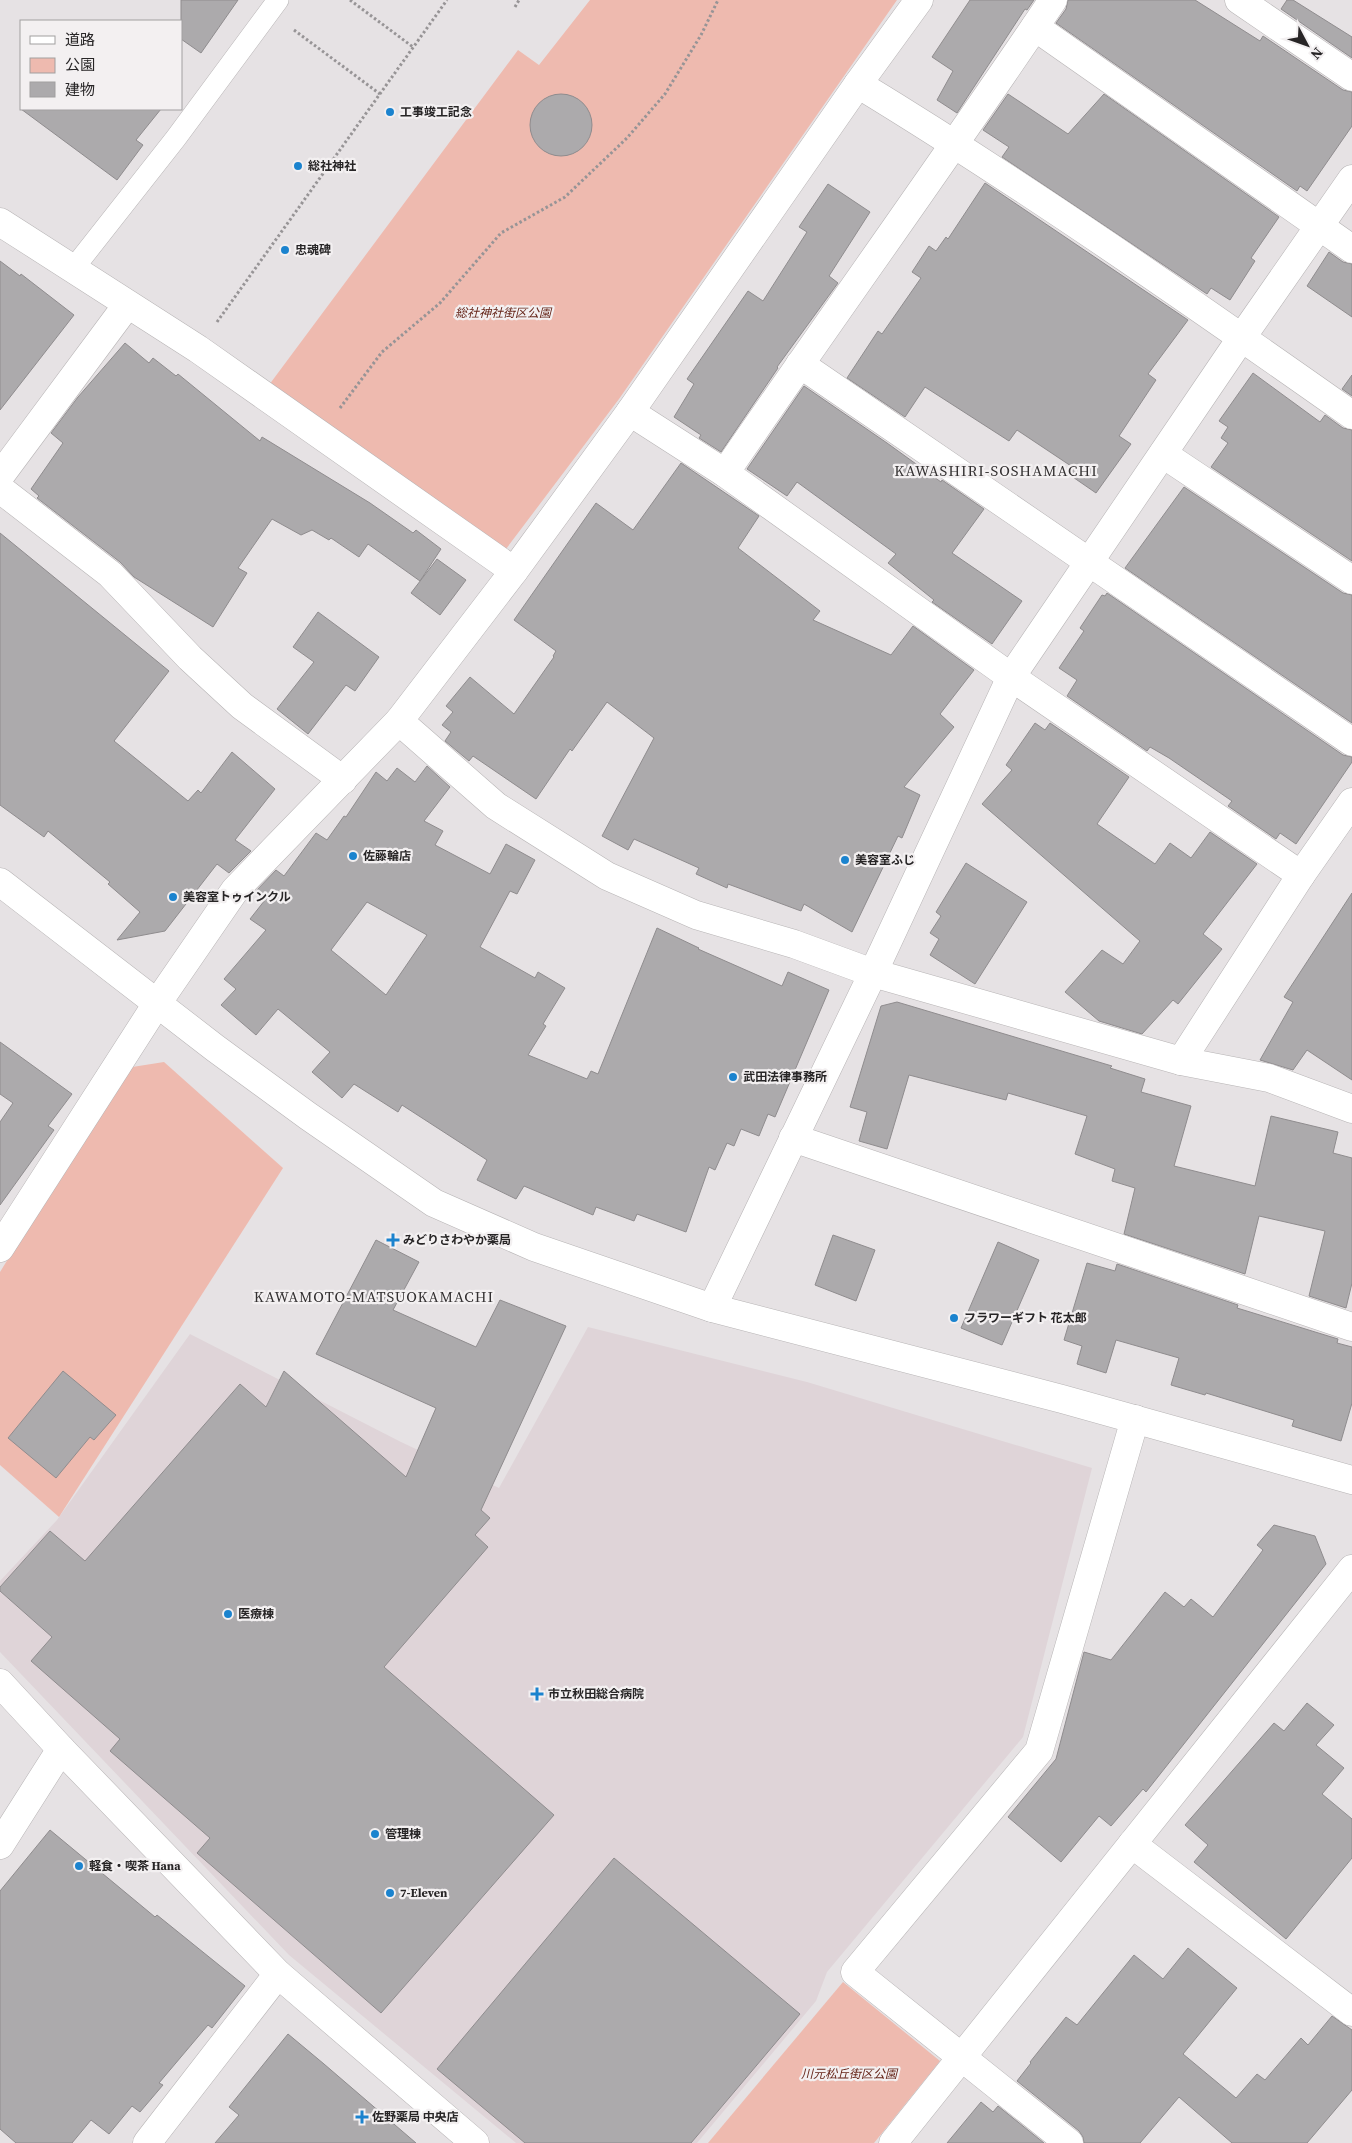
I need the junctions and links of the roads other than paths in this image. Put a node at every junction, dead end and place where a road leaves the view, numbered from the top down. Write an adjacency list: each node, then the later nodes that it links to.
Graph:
1 (919, 0): 7 (street)
2 (1053, 0): 5 (street)
3 (1239, 0): 6 (street)
4 (274, 6): 13 (lane)
5 (1035, 27): 8 (street); 11 (street)
6 (1352, 77)
7 (858, 84): 8 (street); 17 (street)
8 (956, 144): 15 (street); 16 (street)
9 (1352, 179): 11 (street)
10 (0, 222): 13 (street)
11 (1319, 227): 12 (street); 15 (street)
12 (1352, 250)
13 (73, 270): 14 (street)
14 (127, 305): 21 (street); 24 (street)
15 (1242, 337): 18 (street); 19 (street)
16 (800, 364): 20 (street); 23 (street)
17 (630, 412): 20 (street); 24 (street)
18 (1352, 415)
19 (1163, 454): 23 (street); 25 (street)
20 (725, 473): 26 (street)
21 (0, 476)
22 (0, 489): 29 (street)
23 (1089, 562): 26 (street); 28 (street)
24 (514, 572): 27 (street)
25 (1352, 580)
26 (1011, 677): 31 (street); 33 (street)
27 (399, 721): 29 (street); 33 (street)
28 (1352, 742)
29 (343, 780): 34 (street)
30 (1352, 802): 31 (street)
31 (1301, 876): 35 (street)
32 (0, 882): 34 (street)
33 (873, 973): 35 (street); 37 (street)
34 (158, 1002): 38 (street); 39 (street)
35 (1182, 1061): 36 (street)
36 (1352, 1109)
37 (793, 1138): 39 (street); 40 (street)
38 (0, 1248)
39 (712, 1308): 41 (street)
40 (1352, 1327)
41 (1135, 1419): 42 (street); 50 (street)
42 (1352, 1480)
43 (1352, 1569): 46 (street)
44 (0, 1683): 45 (street)
45 (61, 1749): 47 (street); 48 (street)
46 (1132, 1844): 49 (street); 50 (street)
47 (0, 1845)
48 (278, 1974): 51 (street); 52 (street)
49 (1352, 2012)
50 (961, 2058): 53 (street); 54 (street)
51 (148, 2143)
52 (475, 2143)
53 (893, 2143)
54 (1069, 2143)

